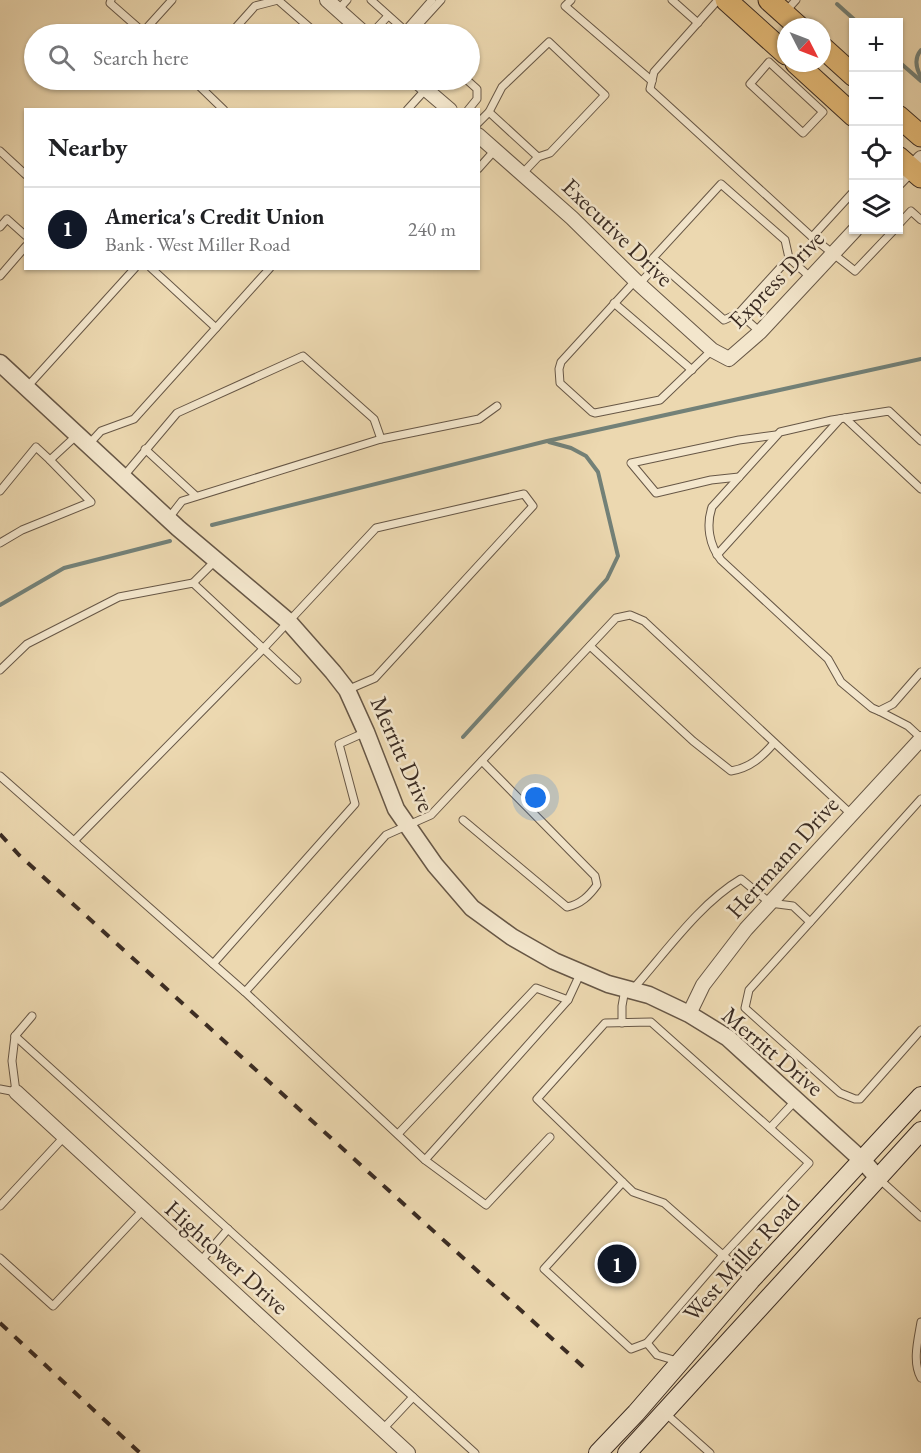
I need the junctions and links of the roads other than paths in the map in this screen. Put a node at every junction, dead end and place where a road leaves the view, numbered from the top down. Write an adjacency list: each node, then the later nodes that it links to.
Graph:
1 (111, 0): 16 (lane)
2 (172, 0): 17 (lane)
3 (278, 0): 18 (lane); 19 (lane)
4 (327, 0): 12 (street)
5 (371, 0): 14 (lane)
6 (432, 0): 23 (lane)
7 (441, 0): 24 (lane)
8 (571, 0): 30 (lane)
9 (672, 0): 15 (lane)
10 (718, 0): 15 (lane)
11 (726, 0): 25 (main road)
12 (342, 5): 20 (street)
13 (787, 10): 25 (main road)
14 (388, 16): 21 (lane); 22 (lane)
15 (698, 23): 30 (lane)
16 (134, 24)
17 (152, 24)
18 (239, 24)
19 (306, 24)
20 (356, 24)
21 (376, 24)
22 (397, 24)
23 (415, 24)
24 (417, 24)
25 (764, 34): 26 (main road)
26 (777, 46)
27 (831, 55): 29 (main road)
28 (800, 72): 31 (main road)
29 (850, 72)
30 (652, 81): 59 (lane)
31 (806, 84): 31 (lane); 41 (main road)
32 (203, 90): 36 (lane)
33 (425, 90): 37 (lane)
34 (427, 90): 38 (street)
35 (477, 90): 39 (lane)
36 (222, 108)
37 (409, 108)
38 (448, 108)
39 (470, 108)
40 (489, 112): 43 (lane); 48 (lane); 48 (lane)
41 (849, 113)
42 (903, 120): 44 (main road)
43 (480, 121)
44 (921, 136)
45 (480, 137): 46 (street, Executive Drive)
46 (495, 150): 49 (lane); 51 (street, Executive Drive)
47 (0, 151): 50 (lane)
48 (538, 157): 51 (lane)
49 (480, 167)
50 (24, 173)
51 (522, 174): 69 (street, Executive Drive)
52 (849, 196): 59 (lane)
53 (903, 220): 54 (lane)
54 (921, 220)
55 (0, 227): 56 (lane)
56 (24, 234)
57 (851, 234): 61 (street, Express Drive)
58 (890, 234): 61 (lane)
59 (812, 237): 61 (lane)
60 (24, 248): 67 (lane)
61 (832, 254): 68 (street, Express Drive)
62 (789, 258): 63 (lane); 68 (lane); 71 (lane)
63 (659, 263): 69 (lane); 71 (lane)
64 (133, 270): 78 (lane)
65 (153, 270): 72 (lane)
66 (268, 270): 72 (lane)
67 (0, 276)
68 (810, 277): 73 (street, Express Drive)
69 (637, 282): 70 (lane); 74 (street, Executive Drive)
70 (614, 303): 77 (lane); 77 (lane)
71 (739, 313): 73 (lane)
72 (216, 328): 83 (lane)
73 (759, 332): 75 (street, Express Drive)
74 (712, 350): 75 (street, Executive Drive); 77 (lane)
75 (729, 359)
76 (0, 363): 78 (street, Merritt Drive)
77 (692, 370)
78 (27, 387): 83 (street, Merritt Drive)
79 (497, 406): 82 (lane)
80 (843, 419): 81 (lane); 84 (lane); 89 (lane); 94 (lane)
81 (776, 435): 88 (lane); 88 (lane)
82 (381, 439): 85 (lane); 91 (lane)
83 (83, 440): 86 (lane); 87 (street, Merritt Drive)
84 (921, 441)
85 (145, 449): 87 (lane); 91 (lane)
86 (50, 460): 90 (lane); 93 (lane)
87 (123, 477): 92 (street, Merritt Drive)
88 (739, 477): 94 (lane)
89 (921, 489)
90 (0, 491)
91 (196, 496): 92 (lane)
92 (168, 519): 95 (street, Merritt Drive)
93 (0, 543)
94 (717, 555): 104 (lane)
95 (217, 560): 96 (lane); 97 (street, Merritt Drive)
96 (193, 583): 99 (lane); 100 (lane)
97 (288, 621): 99 (lane); 103 (street, Merritt Drive); 103 (lane)
98 (590, 646): 107 (lane); 107 (lane); 108 (lane)
99 (263, 649): 102 (lane); 114 (lane)
100 (0, 670)
101 (921, 672): 104 (lane)
102 (297, 680)
103 (347, 690): 105 (street, Merritt Drive)
104 (879, 711): 106 (lane)
105 (366, 732): 113 (street, Merritt Drive); 117 (lane)
106 (921, 738): 111 (street, Herrmann Drive)
107 (774, 742): 111 (lane)
108 (482, 761): 112 (lane); 113 (lane)
109 (0, 776): 114 (lane)
110 (921, 800): 116 (lane)
111 (851, 814): 115 (street, Herrmann Drive)
112 (463, 820)
113 (408, 826): 118 (street, Merritt Drive); 120 (lane)
114 (74, 841): 117 (lane)
115 (770, 903): 116 (lane); 119 (lane); 122 (street, Herrmann Drive)
116 (810, 922): 125 (lane)
117 (213, 964): 120 (lane)
118 (580, 972): 119 (street, Merritt Drive); 121 (lane)
119 (628, 990): 122 (street, Merritt Drive); 124 (lane)
120 (245, 992): 133 (lane)
121 (568, 1000): 133 (lane); 136 (lane)
122 (690, 1014): 130 (street, Merritt Drive)
123 (32, 1016): 126 (lane)
124 (622, 1023): 131 (lane); 139 (lane)
125 (921, 1030)
126 (15, 1036): 128 (lane); 143 (lane)
127 (0, 1089): 128 (lane)
128 (16, 1092): 134 (street, Hightower Drive)
129 (921, 1096): 137 (main road, West Miller Road)
130 (795, 1100): 131 (lane); 137 (street, Merritt Drive)
131 (770, 1128): 144 (lane)
132 (921, 1131): 138 (main road, West Miller Road)
133 (398, 1134): 136 (lane)
134 (64, 1137): 140 (lane); 141 (street, Hightower Drive)
135 (550, 1137): 136 (lane)
136 (425, 1160)
137 (862, 1161): 138 (street, Merritt Drive); 147 (main road, West Miller Road)
138 (878, 1178): 142 (lane); 154 (main road, West Miller Road)
139 (622, 1182): 144 (lane); 149 (lane)
140 (0, 1206)
141 (143, 1210): 145 (lane); 146 (street, Hightower Drive)
142 (921, 1217)
143 (228, 1229): 146 (lane); 152 (lane)
144 (724, 1254): 147 (lane); 149 (lane)
145 (0, 1258)
146 (200, 1262): 155 (street, Hightower Drive)
147 (751, 1280): 150 (main road, West Miller Road)
148 (921, 1322): 151 (lane)
149 (646, 1343): 150 (lane)
150 (680, 1362): 153 (main road, West Miller Road)
151 (921, 1378)
152 (413, 1396): 155 (lane); 158 (lane)
153 (648, 1398): 154 (lane); 159 (main road, West Miller Road)
154 (664, 1412): 156 (lane); 160 (main road, West Miller Road)
155 (383, 1429): 157 (street, Hightower Drive)
156 (704, 1451)
157 (408, 1453)
158 (475, 1453)
159 (598, 1453)
160 (627, 1453)

